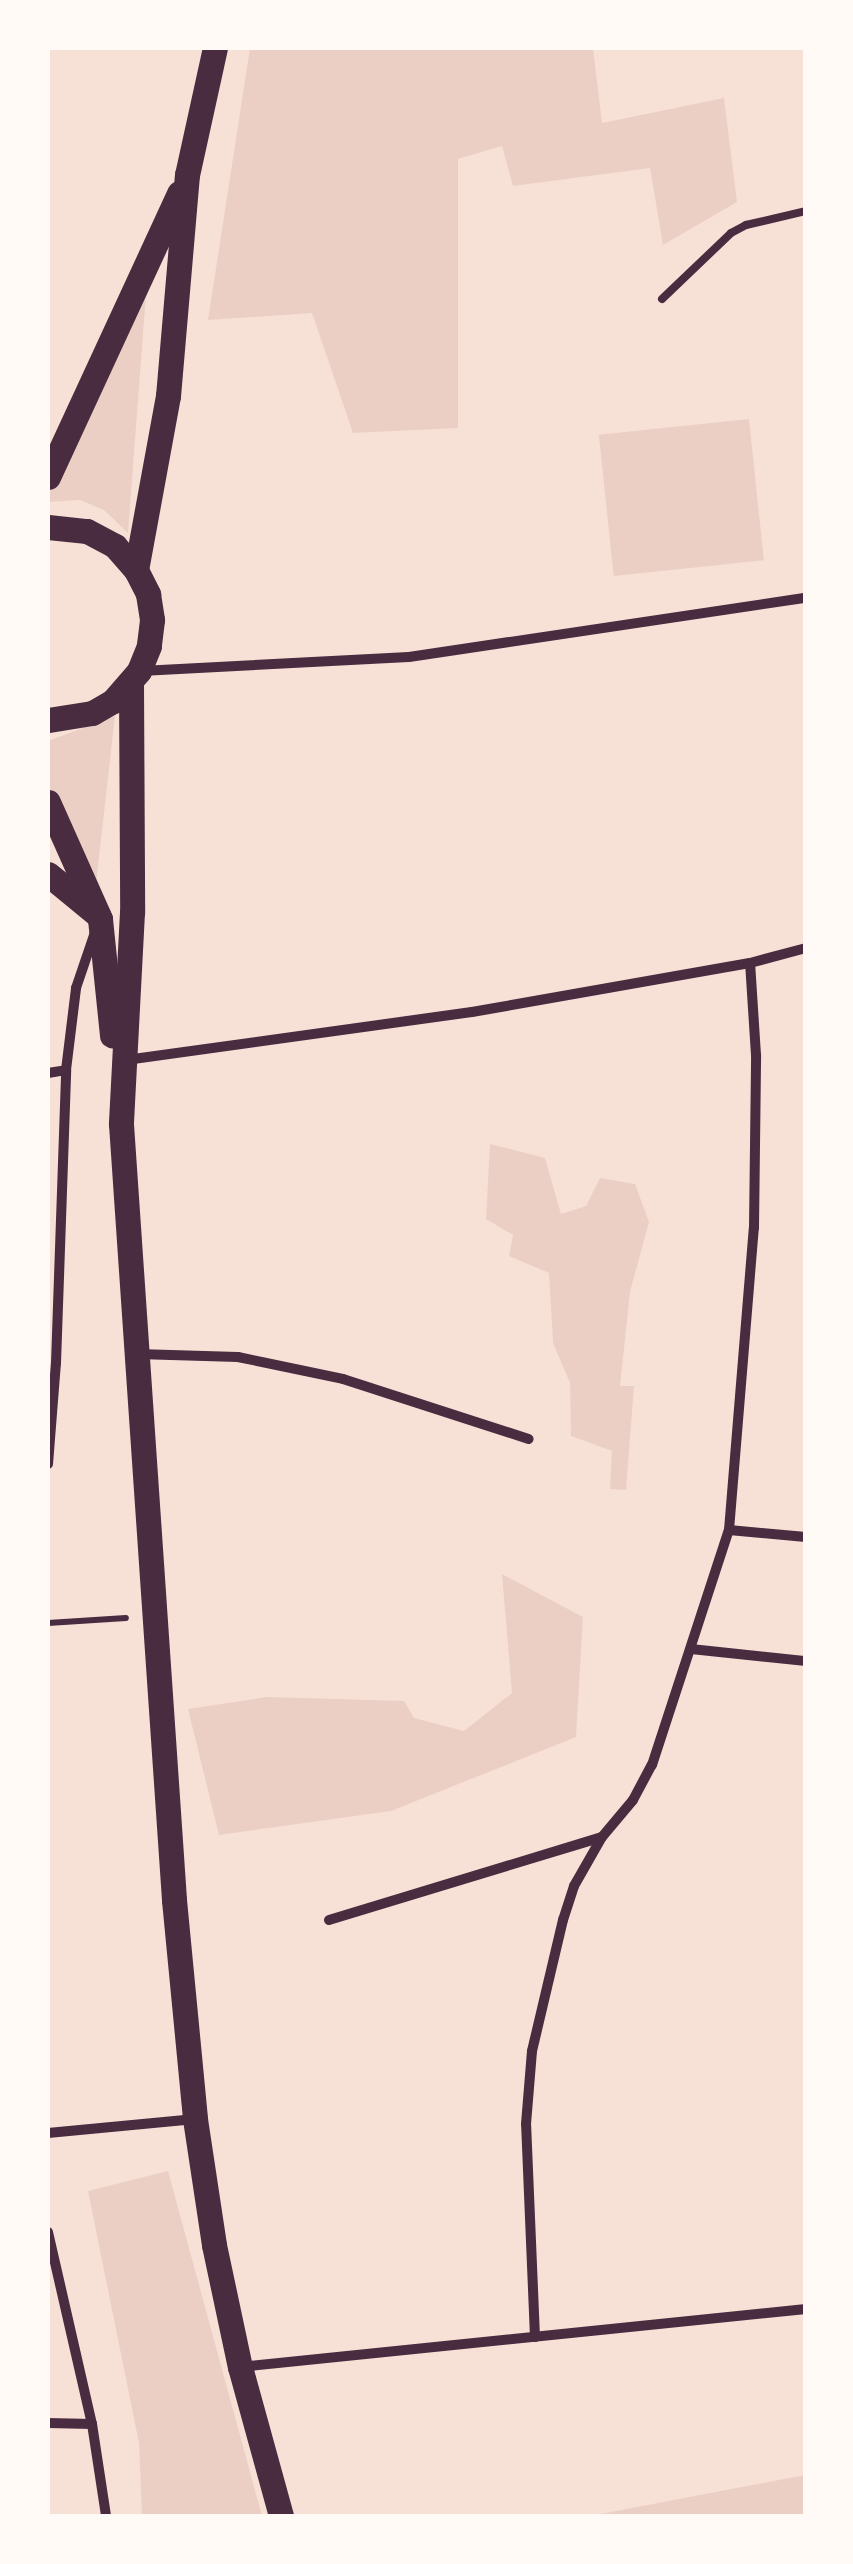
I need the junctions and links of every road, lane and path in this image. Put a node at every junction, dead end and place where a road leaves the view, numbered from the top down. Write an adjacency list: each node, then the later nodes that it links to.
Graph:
1 (215, 48): 2 (main road)
2 (187, 174): 5 (main road); 7 (main road)
3 (806, 211): 4 (lane)
4 (662, 299)
5 (48, 476)
6 (48, 528): 7 (main road)
7 (136, 570): 9 (main road)
8 (806, 598): 9 (street)
9 (135, 677): 10 (main road); 16 (main road)
10 (48, 720)
11 (48, 802): 13 (main road)
12 (48, 874): 13 (main road)
13 (99, 917): 16 (main road); 17 (street)
14 (806, 948): 15 (street)
15 (750, 963): 16 (street); 22 (street)
16 (119, 1061): 19 (main road)
17 (66, 1070): 18 (street); 21 (street)
18 (48, 1072)
19 (136, 1354): 20 (street); 24 (main road)
20 (530, 1439)
21 (48, 1464)
22 (729, 1530): 23 (street); 26 (street)
23 (806, 1536)
24 (156, 1616): 25 (path); 30 (main road)
25 (48, 1622)
26 (691, 1649): 27 (street); 28 (street)
27 (806, 1660)
28 (602, 1837): 29 (street); 34 (street)
29 (329, 1920)
30 (195, 2119): 31 (street); 35 (main road)
31 (48, 2133)
32 (48, 2232): 37 (street)
33 (806, 2308): 34 (street)
34 (534, 2338): 35 (street)
35 (240, 2367): 39 (main road)
36 (48, 2423): 37 (street)
37 (92, 2424): 38 (street)
38 (106, 2516)
39 (281, 2516)

